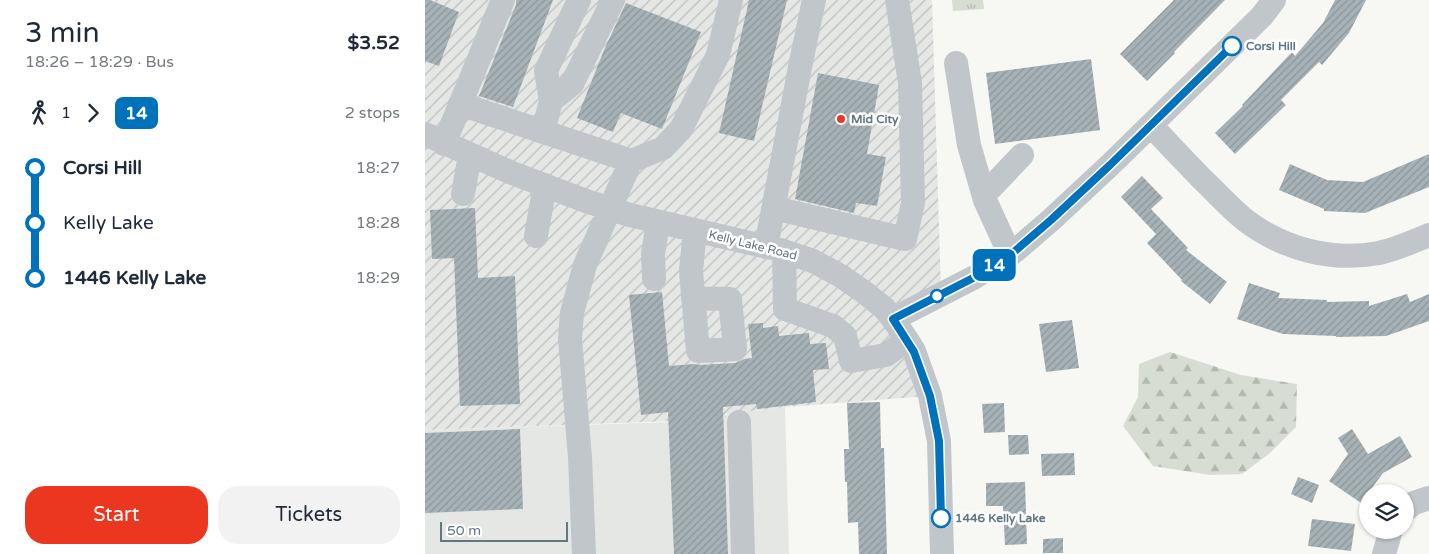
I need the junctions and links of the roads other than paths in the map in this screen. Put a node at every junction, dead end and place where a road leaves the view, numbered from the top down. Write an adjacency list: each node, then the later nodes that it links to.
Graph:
1 (503, 0): 10 (street)
2 (579, 0): 9 (street)
3 (613, 0): 9 (street)
4 (731, 0): 16 (street)
5 (814, 0): 20 (street)
6 (897, 0): 20 (street)
7 (1274, 0): 11 (street)
8 (956, 63): 19 (street)
9 (551, 101): 12 (street)
10 (460, 104): 12 (street); 13 (street)
11 (1151, 126): 24 (street); 27 (street)
12 (543, 132): 16 (street)
13 (435, 139): 14 (street, Kelly Lake Road)
14 (470, 155): 17 (street, Kelly Lake Road); 18 (street)
15 (1022, 155): 19 (street)
16 (631, 161): 21 (street)
17 (545, 185): 21 (street, Kelly Lake Road); 25 (street)
18 (463, 194)
19 (984, 195): 27 (street)
20 (773, 208): 26 (street)
21 (610, 209): 22 (street, Kelly Lake Road); 36 (street)
22 (658, 222): 23 (street, Kelly Lake Road); 28 (street)
23 (695, 230): 26 (street, Kelly Lake Road); 29 (street)
24 (1429, 235)
25 (536, 236)
26 (775, 249): 30 (street, Kelly Lake Road); 31 (street)
27 (1010, 255): 30 (street)
28 (653, 279)
29 (693, 298)
30 (893, 319): 31 (street, Kelly Lake Road)
31 (907, 340): 38 (street, Kelly Lake Road)
32 (739, 422): 37 (street)
33 (1429, 498): 34 (street)
34 (1414, 504)
35 (1388, 539): 39 (street)
36 (584, 554)
37 (743, 554)
38 (942, 554)
39 (1384, 554)

